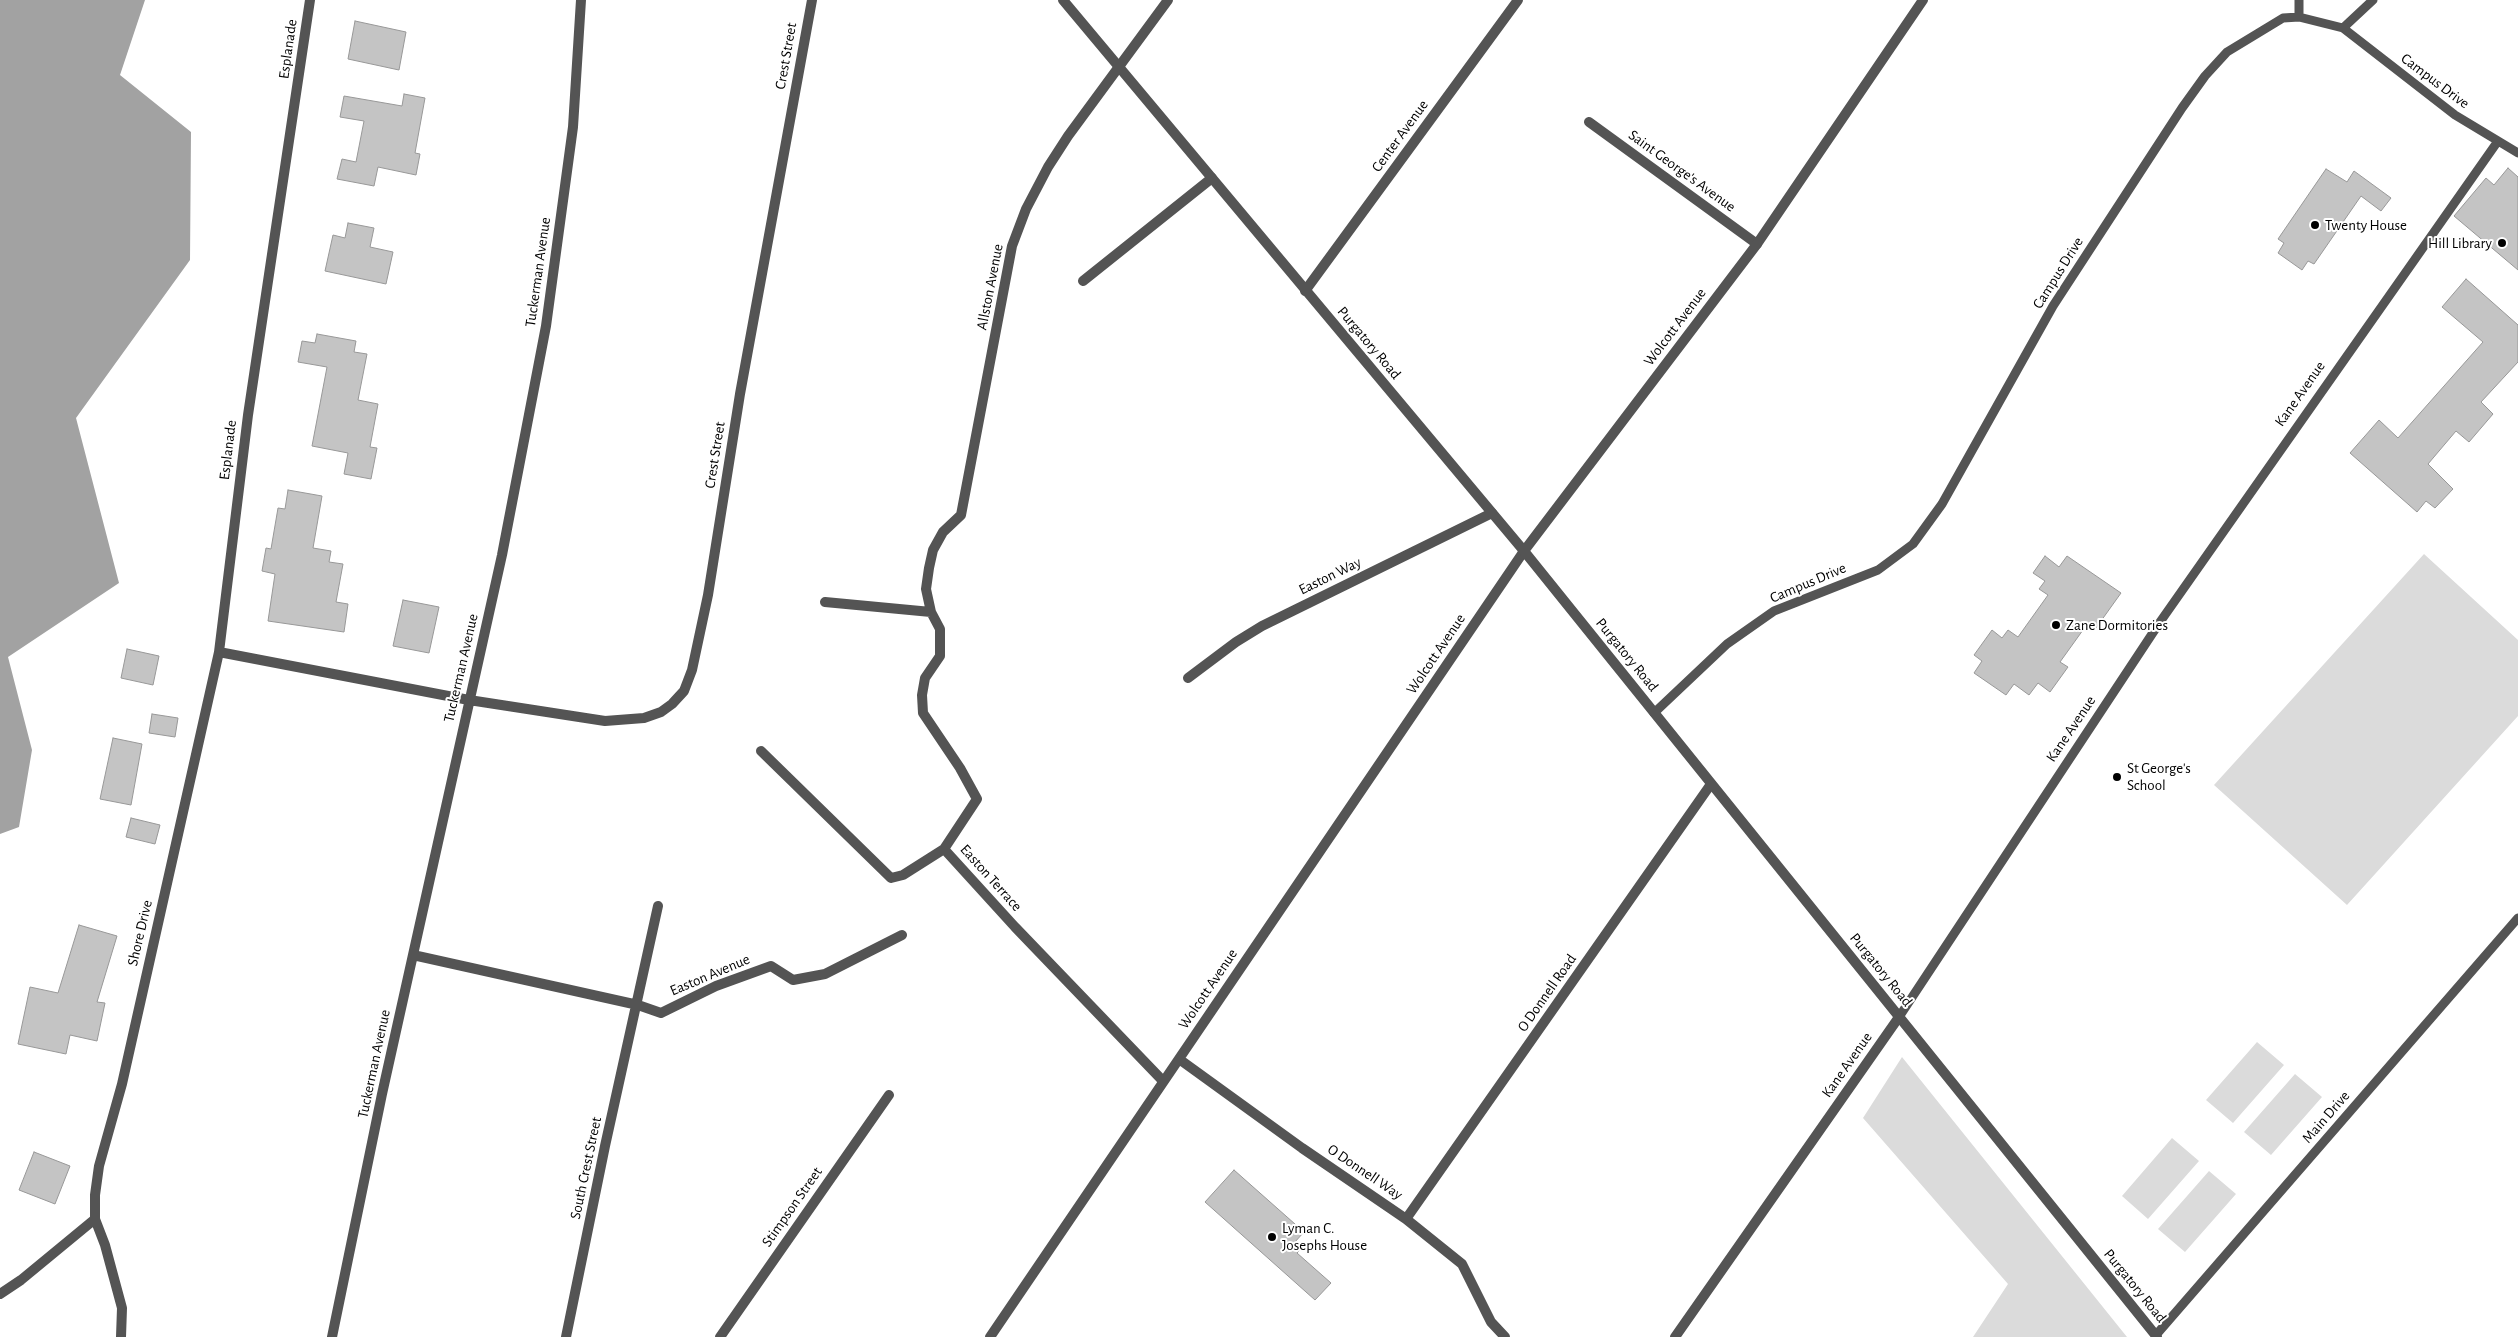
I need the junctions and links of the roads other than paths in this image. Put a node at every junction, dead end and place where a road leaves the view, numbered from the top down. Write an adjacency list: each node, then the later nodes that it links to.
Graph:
1 (310, 0): 24 (street, Esplanade)
2 (581, 0): 26 (street, Tuckerman Avenue)
3 (812, 0): 26 (street, Crest Street)
4 (1063, 0): 12 (street, Purgatory Road)
5 (1168, 0): 12 (street, Allston Avenue)
6 (1518, 0): 19 (street, Center Avenue)
7 (1924, 0): 17 (street, Wolcott Avenue)
8 (2299, 0): 10 (lane)
9 (2372, 0): 11 (lane)
10 (2299, 17): 11 (lane, Campus Drive); 27 (lane, Campus Drive)
11 (2343, 28): 14 (lane, Campus Drive)
12 (1119, 68): 16 (street, Purgatory Road); 23 (street, Allston Avenue)
13 (1589, 122): 17 (street, Saint George's Avenue)
14 (2498, 141): 15 (lane, Campus Drive); 36 (lane, Kane Avenue)
15 (2518, 153)
16 (1212, 178): 18 (street); 19 (street, Purgatory Road)
17 (1757, 244): 21 (street, Wolcott Avenue)
18 (1083, 281)
19 (1305, 290): 20 (street, Purgatory Road)
20 (1492, 513): 21 (street, Purgatory Road); 25 (street, Easton Way)
21 (1524, 551): 27 (street, Purgatory Road); 37 (street, Wolcott Avenue)
22 (825, 602): 23 (street)
23 (931, 612): 30 (street, Allston Avenue)
24 (219, 652): 26 (street); 40 (street, Shore Drive)
25 (1188, 678)
26 (469, 700): 34 (street, Tuckerman Avenue)
27 (1654, 713): 29 (street, Purgatory Road)
28 (761, 751): 30 (street, Easton Terrace)
29 (1712, 784): 36 (street, Purgatory Road); 41 (street, O Donnell Road)
30 (944, 849): 38 (street, Easton Terrace)
31 (658, 906): 35 (street, South Crest Street)
32 (2518, 918): 43 (lane, Main Drive)
33 (902, 935): 35 (street, Easton Avenue)
34 (414, 955): 35 (street); 45 (street, Tuckerman Avenue)
35 (638, 1005): 46 (street, South Crest Street)
36 (1899, 1017): 43 (street, Purgatory Road); 50 (street, Kane Avenue)
37 (1179, 1058): 38 (street, Wolcott Avenue); 41 (street, O Donnell Way)
38 (1163, 1081): 48 (street, Wolcott Avenue)
39 (888, 1095): 47 (street, Stimpson Street)
40 (95, 1219): 42 (street); 44 (street, Shore Drive)
41 (1406, 1219): 49 (street, O Donnell Way)
42 (0, 1294)
43 (2156, 1336)
44 (121, 1337)
45 (332, 1337)
46 (566, 1337)
47 (720, 1337)
48 (990, 1337)
49 (1505, 1337)
50 (1675, 1337)

